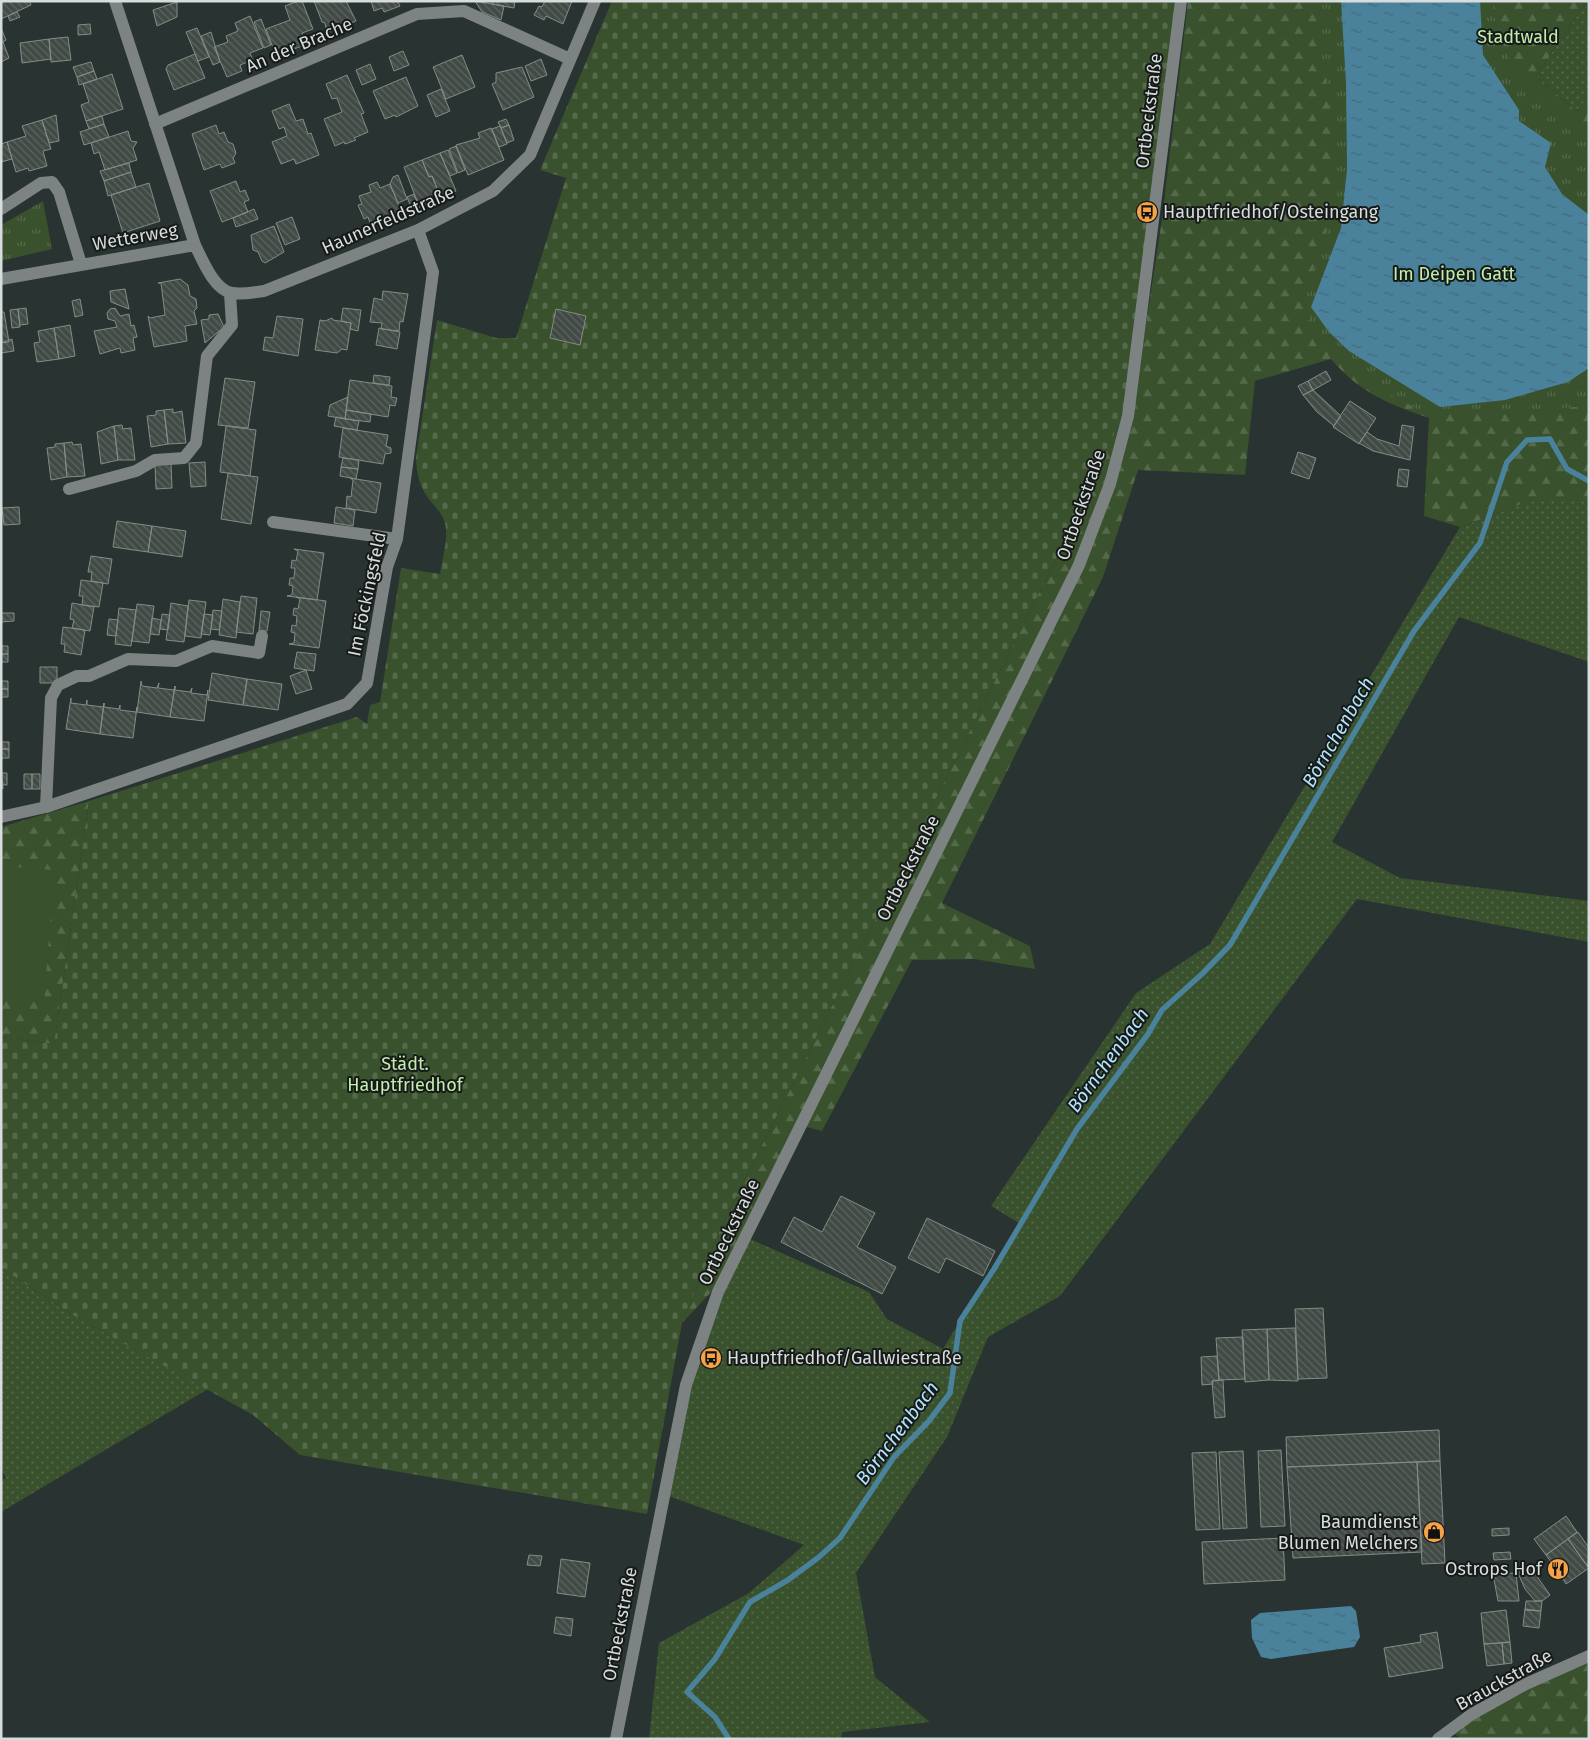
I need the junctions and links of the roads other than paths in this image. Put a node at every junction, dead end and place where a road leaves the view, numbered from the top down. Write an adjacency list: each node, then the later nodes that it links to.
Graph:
1 (115, 1): 5 (street)
2 (595, 1): 4 (street, Haunerfeldstraße)
3 (1181, 1): 19 (street, Ortbeckstraße)
4 (570, 59): 5 (street, An der Brache); 7 (street, Haunerfeldstraße)
5 (155, 124): 8 (street)
6 (1, 209): 9 (street, Wetterweg)
7 (418, 230): 11 (street, Haunerfeldstraße); 14 (street, Im Föckingsfeld)
8 (195, 244): 9 (street, Wetterweg); 11 (street)
9 (81, 264): 10 (street, Wetterweg)
10 (1, 279)
11 (230, 293): 12 (street)
12 (69, 489)
13 (273, 522): 14 (street)
14 (397, 539): 16 (street, Im Föckingsfeld)
15 (262, 636): 16 (street)
16 (46, 807): 17 (street, Im Föckingsfeld)
17 (1, 817)
18 (1589, 1656): 20 (street, Brauckstraße)
19 (616, 1739)
20 (1438, 1739)

